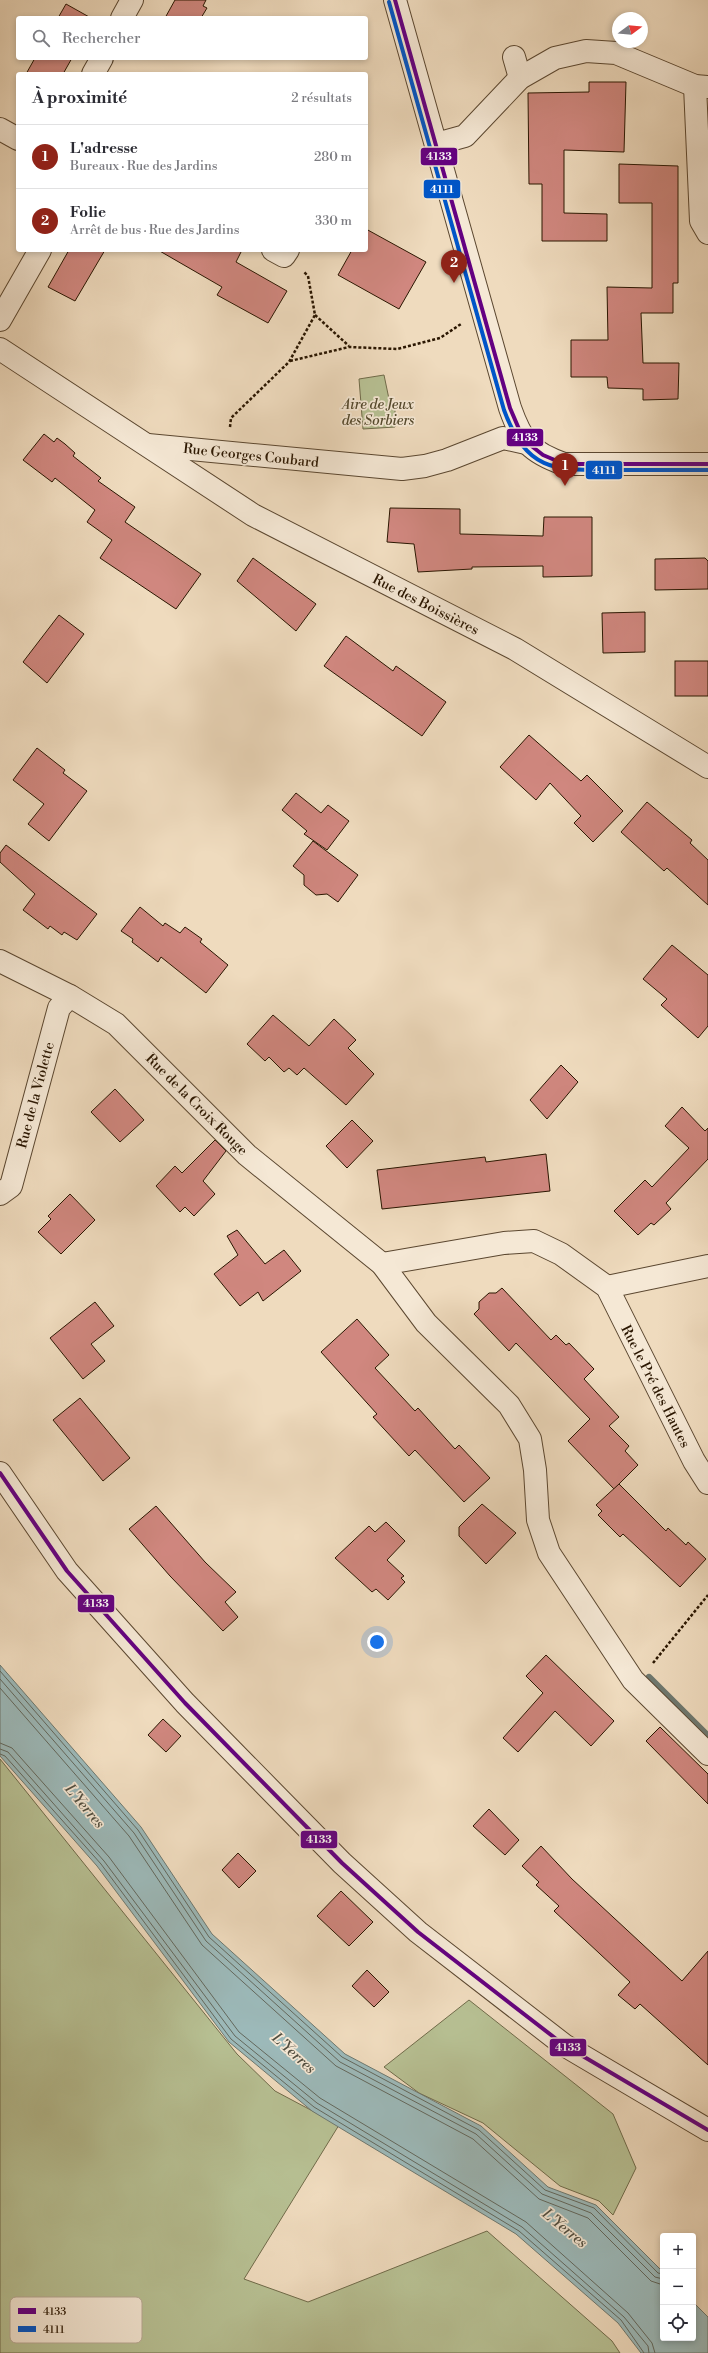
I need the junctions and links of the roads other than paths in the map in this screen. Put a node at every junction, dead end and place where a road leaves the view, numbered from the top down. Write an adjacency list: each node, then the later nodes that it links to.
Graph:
1 (132, 0): 3 (street)
2 (395, 0): 11 (street)
3 (123, 16)
4 (514, 57): 7 (street)
5 (101, 60): 6 (street)
6 (94, 72)
7 (520, 78): 8 (street); 11 (street)
8 (702, 86): 12 (street)
9 (0, 129): 10 (street)
10 (16, 138)
11 (436, 144): 16 (street)
12 (708, 233)
13 (39, 252): 14 (street)
14 (0, 320)
15 (0, 349): 17 (street, Rue Georges Coubard)
16 (526, 442): 17 (street, Rue Georges Coubard); 18 (street)
17 (143, 444): 19 (street, Rue des Boissières)
18 (708, 464)
19 (708, 767)
20 (0, 961): 21 (street, Rue de la Croix Rouge)
21 (70, 996): 22 (street, Rue de la Violette); 23 (street, Rue de la Croix Rouge)
22 (0, 1194)
23 (382, 1264): 25 (street, Rue le Pré des Hautes); 28 (street, Rue de la Croix Rouge)
24 (708, 1266): 25 (street)
25 (607, 1287): 27 (street, Rue le Pré des Hautes)
26 (0, 1473): 29 (street)
27 (708, 1483)
28 (708, 1754)
29 (708, 2130)

